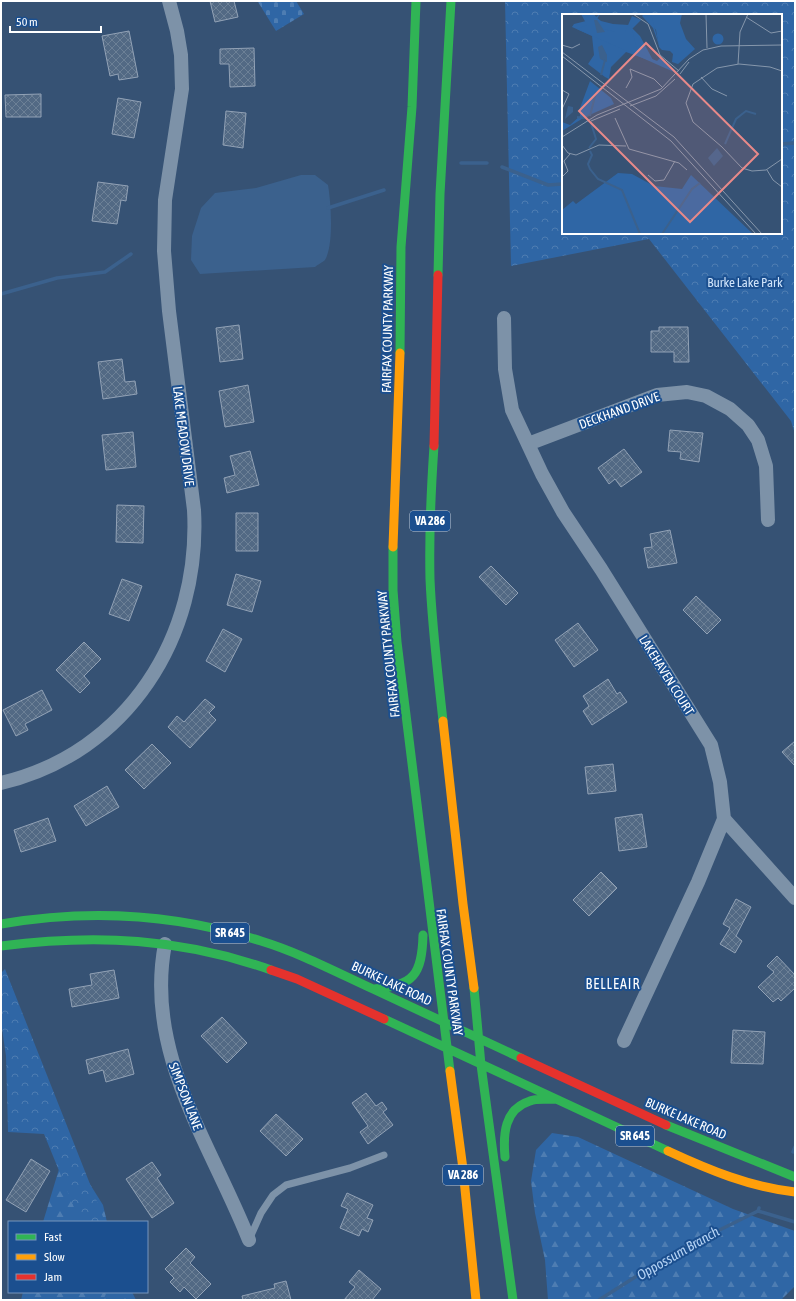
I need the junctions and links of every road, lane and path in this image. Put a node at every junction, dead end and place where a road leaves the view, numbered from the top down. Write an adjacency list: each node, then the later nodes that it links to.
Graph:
1 (169, 1): 7 (street, LAKE MEADOW DRIVE)
2 (416, 1): 9 (main road, FAIRFAX COUNTY PARKWAY / VA 286)
3 (451, 1): 16 (main road, FAIRFAX COUNTY PARKWAY / VA 286)
4 (504, 318): 5 (street, LAKEHAVEN COURT)
5 (528, 444): 6 (street, DECKHAND DRIVE); 8 (street, LAKEHAVEN COURT)
6 (768, 520)
7 (1, 783)
8 (724, 819): 10 (street); 17 (street, LAKEHAVEN COURT)
9 (423, 861): 14 (main road); 15 (main road, FAIRFAX COUNTY PARKWAY / VA 286)
10 (795, 898)
11 (1, 924): 14 (main road, BURKE LAKE ROAD / SR 645)
12 (165, 944): 13 (main road, SR 645); 18 (main road, SR 645); 25 (street, SIMPSON LANE)
13 (1, 946)
14 (374, 989): 15 (main road, BURKE LAKE ROAD / SR 645)
15 (444, 1022): 16 (main road, BURKE LAKE ROAD / SR 645); 18 (main road, FAIRFAX COUNTY PARKWAY / VA 286)
16 (479, 1038): 19 (main road, FAIRFAX COUNTY PARKWAY / VA 286); 22 (main road, BURKE LAKE ROAD / SR 645)
17 (624, 1041)
18 (447, 1050): 19 (main road, SR 645); 26 (main road, FAIRFAX COUNTY PARKWAY / VA 286)
19 (481, 1065): 20 (main road, SR 645); 24 (main road, FAIRFAX COUNTY PARKWAY / VA 286)
20 (555, 1099): 23 (main road, SR 645); 24 (main road)
21 (384, 1155): 25 (lane)
22 (795, 1177)
23 (795, 1192)
24 (504, 1230): 27 (main road, FAIRFAX COUNTY PARKWAY / VA 286)
25 (249, 1240)
26 (476, 1300)
27 (513, 1300)

